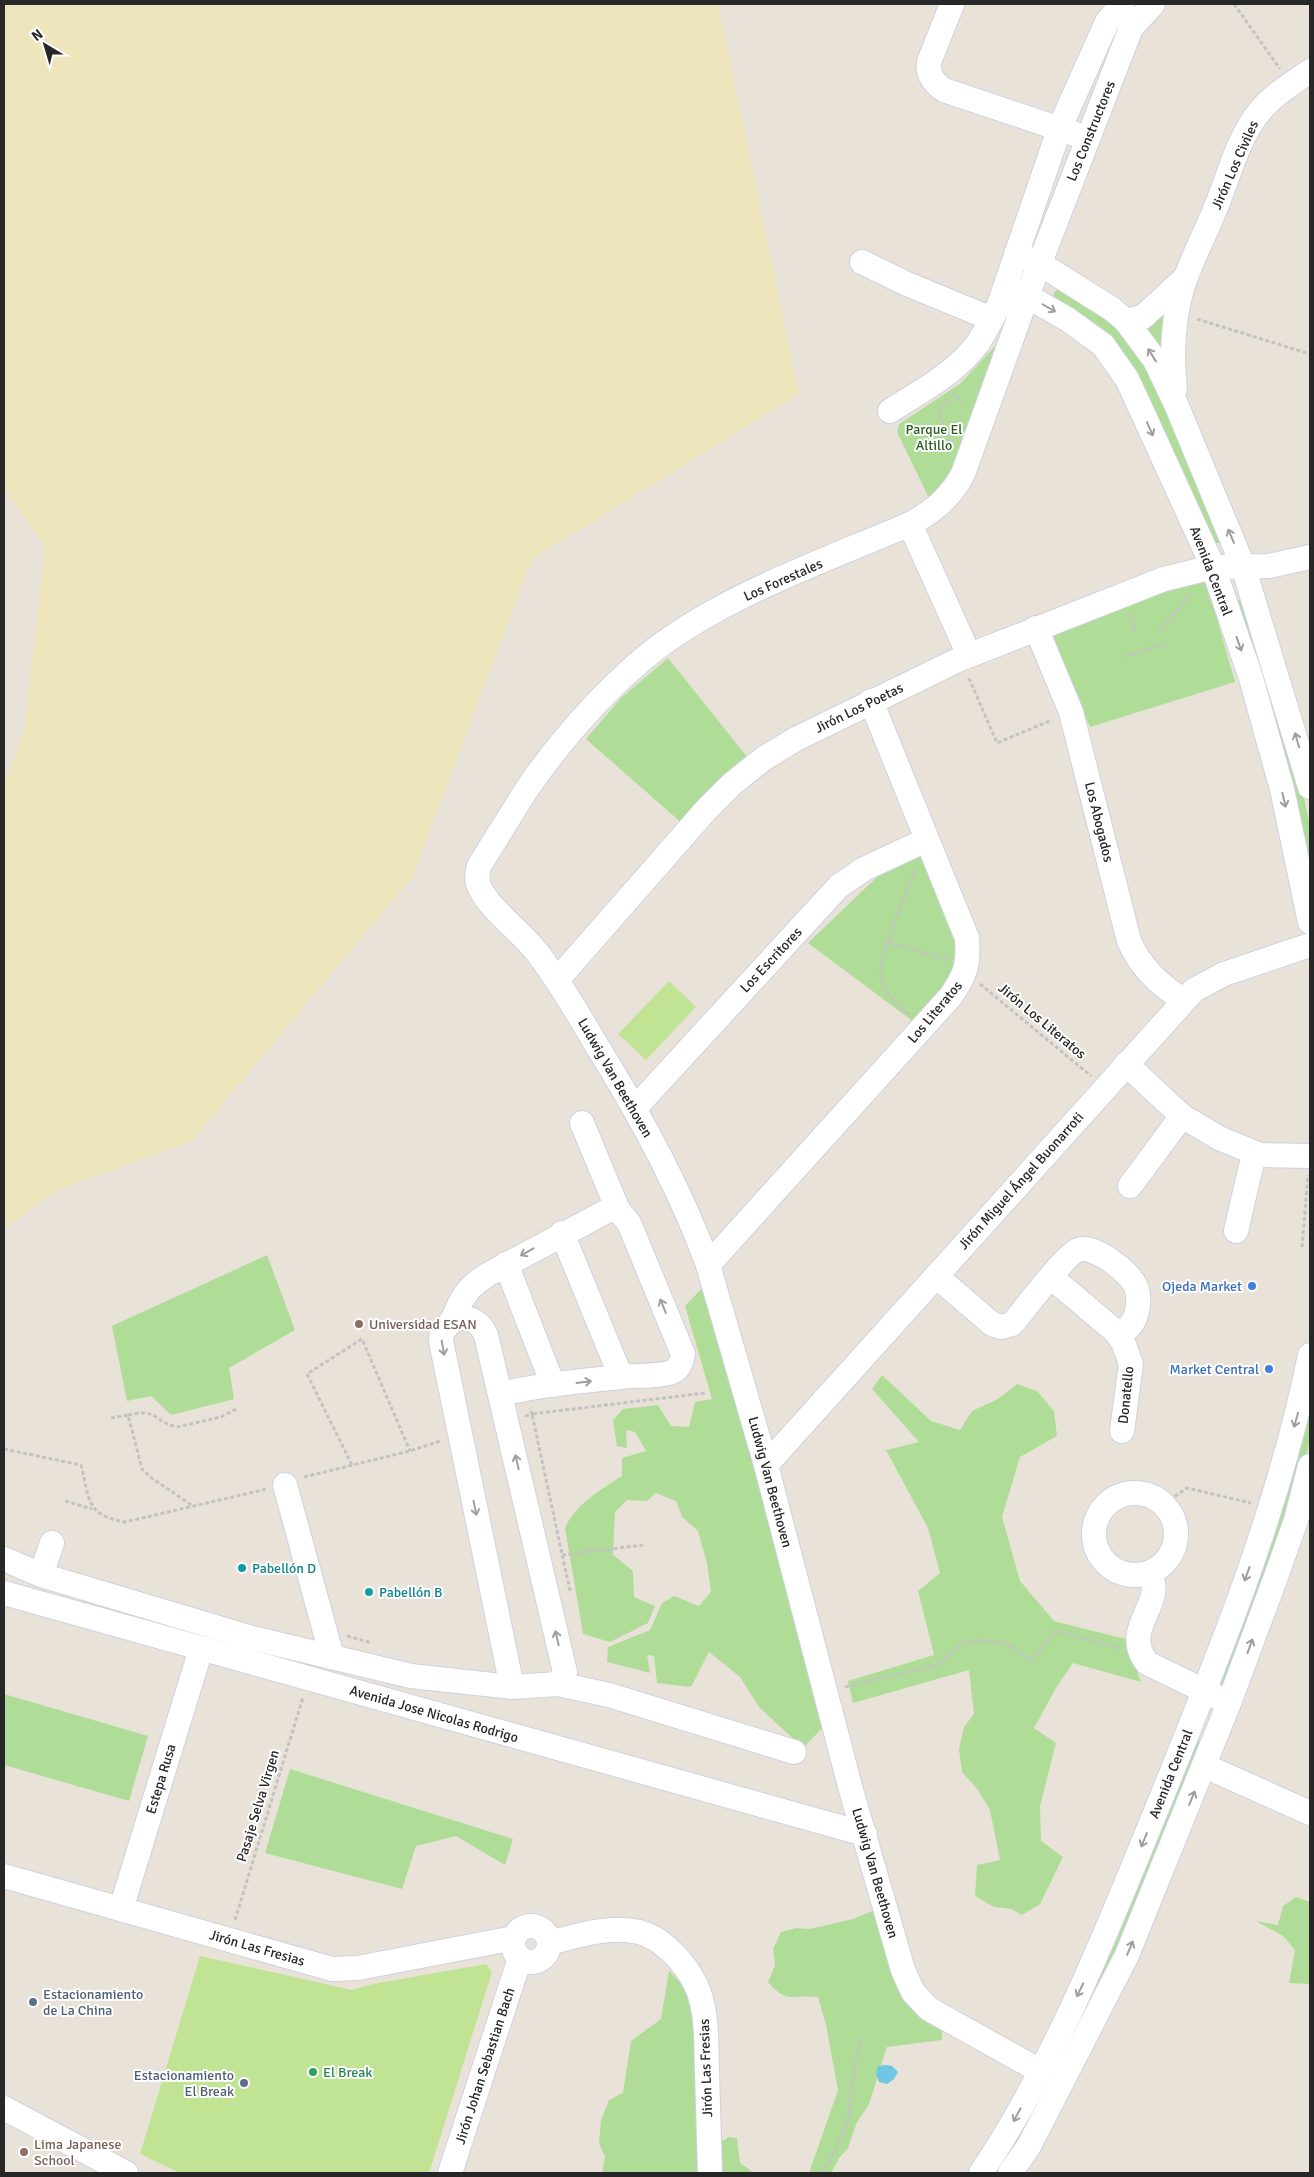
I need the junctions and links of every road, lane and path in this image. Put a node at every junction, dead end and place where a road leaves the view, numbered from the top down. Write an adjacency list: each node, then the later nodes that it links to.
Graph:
1 (952, 4): 7 (street)
2 (1122, 4): 7 (street)
3 (1153, 4): 8 (street, Los Constructores)
4 (1234, 4): 6 (path)
5 (1310, 71): 6 (street, Jirón Los Civiles)
6 (1291, 84): 12 (street, Jirón Los Civiles)
7 (1060, 127): 8 (street); 9 (street)
8 (1087, 139): 11 (street, Los Constructores)
9 (1016, 254): 11 (street); 13 (street)
10 (862, 262): 16 (street)
11 (1039, 264): 14 (street, Los Forestales); 17 (street)
12 (1185, 278): 15 (street, Jirón Los Civiles); 17 (street, Jirón Los Civiles)
13 (1005, 287): 14 (street, Avenida Central); 16 (street)
14 (1027, 296): 25 (street, Los Forestales); 29 (street, Avenida Central, one-way to 29)
15 (1177, 313): 18 (path); 20 (street, Jirón Los Civiles)
16 (992, 318): 19 (street)
17 (1126, 321): 20 (street, one-way to 17)
18 (1310, 354)
19 (947, 387): 21 (path); 22 (street); 24 (path)
20 (1176, 404): 28 (street, one-way to 20)
21 (963, 409)
22 (890, 411)
23 (962, 414): 24 (path)
24 (950, 436): 25 (path)
25 (965, 468): 26 (street, Los Forestales)
26 (910, 524): 37 (street); 42 (street, Los Forestales)
27 (1310, 557): 28 (street, Jirón Los Poetas)
28 (1243, 566): 29 (street, Jirón Los Poetas); 40 (street, one-way to 28)
29 (1213, 567): 32 (street, Jirón Los Poetas); 43 (street, Avenida Central, one-way to 43)
30 (1194, 590): 34 (path)
31 (1127, 610): 33 (path)
32 (1036, 628): 37 (street, Jirón Los Poetas); 39 (street, Los Abogados)
33 (1135, 631)
34 (1159, 631)
35 (1168, 643): 36 (path)
36 (1126, 656)
37 (965, 657): 38 (street, Jirón Los Poetas); 39 (path)
38 (871, 701): 41 (street, Los Literatos); 47 (street, Jirón Los Poetas)
39 (1071, 712): 48 (street, Los Abogados)
40 (1310, 787)
41 (922, 842): 44 (path); 46 (street, Los Literatos); 52 (street, Los Escritores)
42 (477, 876): 47 (street, Ludwig Van Beethoven)
43 (1310, 922)
44 (888, 942): 46 (path, Jirón Los Literatos); 49 (path)
45 (1310, 945): 48 (street, Jirón Miguel Ángel Buonarroti)
46 (965, 972): 49 (street, Los Literatos); 51 (path, Jirón Los Literatos)
47 (557, 980): 52 (street, Ludwig Van Beethoven)
48 (1184, 1000): 50 (street, Jirón Miguel Ángel Buonarroti)
49 (923, 1027): 63 (street, Los Literatos)
50 (1126, 1064): 51 (street, Jirón Miguel Ángel Buonarroti); 53 (street)
51 (1105, 1088): 64 (street, Jirón Miguel Ángel Buonarroti)
52 (635, 1108): 63 (street, Ludwig Van Beethoven)
53 (1182, 1116): 55 (street); 57 (street)
54 (582, 1123): 58 (street)
55 (1254, 1153): 56 (street); 59 (street)
56 (1310, 1156): 61 (path)
57 (1130, 1186)
58 (618, 1210): 60 (street); 69 (street, one-way to 58)
59 (1236, 1232)
60 (562, 1233): 62 (street, one-way to 62); 69 (street)
61 (1302, 1247)
62 (506, 1264): 66 (street); 70 (street)
63 (708, 1265): 83 (street, Ludwig Van Beethoven)
64 (936, 1276): 65 (street); 83 (street, Jirón Miguel Ángel Buonarroti)
65 (1051, 1277): 67 (street, Donatello); 67 (street)
66 (453, 1318): 71 (street); 79 (street, one-way to 79)
67 (1116, 1332): 78 (street, Donatello)
68 (1310, 1355): 89 (street, Avenida Central, one-way to 89)
69 (620, 1377): 70 (street, one-way to 69)
70 (553, 1385): 71 (street)
71 (512, 1392): 74 (path); 77 (street)
72 (705, 1394): 74 (path)
73 (236, 1410): 75 (path)
74 (532, 1414): 77 (path); 93 (path)
75 (128, 1415): 76 (path); 88 (path)
76 (111, 1418)
77 (508, 1420): 104 (street, one-way to 77)
78 (1122, 1430)
79 (460, 1434): 81 (path); 105 (street, one-way to 105)
80 (4, 1449): 90 (path)
81 (410, 1451): 82 (path); 82 (path)
82 (352, 1465): 85 (path)
83 (766, 1465): 107 (street, Ludwig Van Beethoven)
84 (1310, 1466): 108 (street, Avenida Central, one-way to 84)
85 (285, 1485): 88 (path); 102 (street)
86 (65, 1500): 90 (path)
87 (1164, 1504): 89 (path); 96 (street); 96 (street)
88 (194, 1507): 90 (path)
89 (1271, 1508): 106 (street, Avenida Central, one-way to 106)
90 (93, 1509)
91 (52, 1543): 97 (street)
92 (643, 1545): 93 (path)
93 (562, 1555): 98 (path)
94 (4, 1559): 97 (street)
95 (4, 1568): 97 (street)
96 (1148, 1573): 101 (street)
97 (41, 1575): 102 (street)
98 (570, 1592)
99 (4, 1593): 100 (street, Avenida Jose Nicolas Rodrigo)
100 (201, 1649): 103 (street, Avenida Jose Nicolas Rodrigo); 114 (street, Estepa Rusa)
101 (1139, 1653): 106 (street); 107 (path)
102 (332, 1657): 105 (street)
103 (308, 1679): 112 (street, Avenida Jose Nicolas Rodrigo); 115 (path, Pasaje Selva Virgen)
104 (558, 1684): 105 (street); 109 (street)
105 (512, 1686)
106 (1205, 1691): 108 (street); 118 (street, Avenida Central, one-way to 118)
107 (825, 1692): 112 (street, Ludwig Van Beethoven)
108 (1229, 1703): 110 (street, Avenida Central)
109 (794, 1752)
110 (1205, 1766): 111 (street); 125 (street, Avenida Central, one-way to 110)
111 (1310, 1812)
112 (865, 1834): 118 (street, Ludwig Van Beethoven)
113 (4, 1876): 114 (street, Jirón Las Fresias)
114 (121, 1910): 115 (street, Jirón Las Fresias)
115 (229, 1940): 116 (street, Jirón Las Fresias)
116 (517, 1948): 121 (street, Jirón Johan Sebastian Bach); 122 (street, Jirón Las Fresias)
117 (861, 2036): 123 (path)
118 (1040, 2071): 124 (street, Avenida Central, one-way to 124)
119 (4, 2108): 120 (street)
120 (126, 2173)
121 (450, 2173)
122 (710, 2173)
123 (822, 2173)
124 (981, 2173)
125 (1010, 2173)

